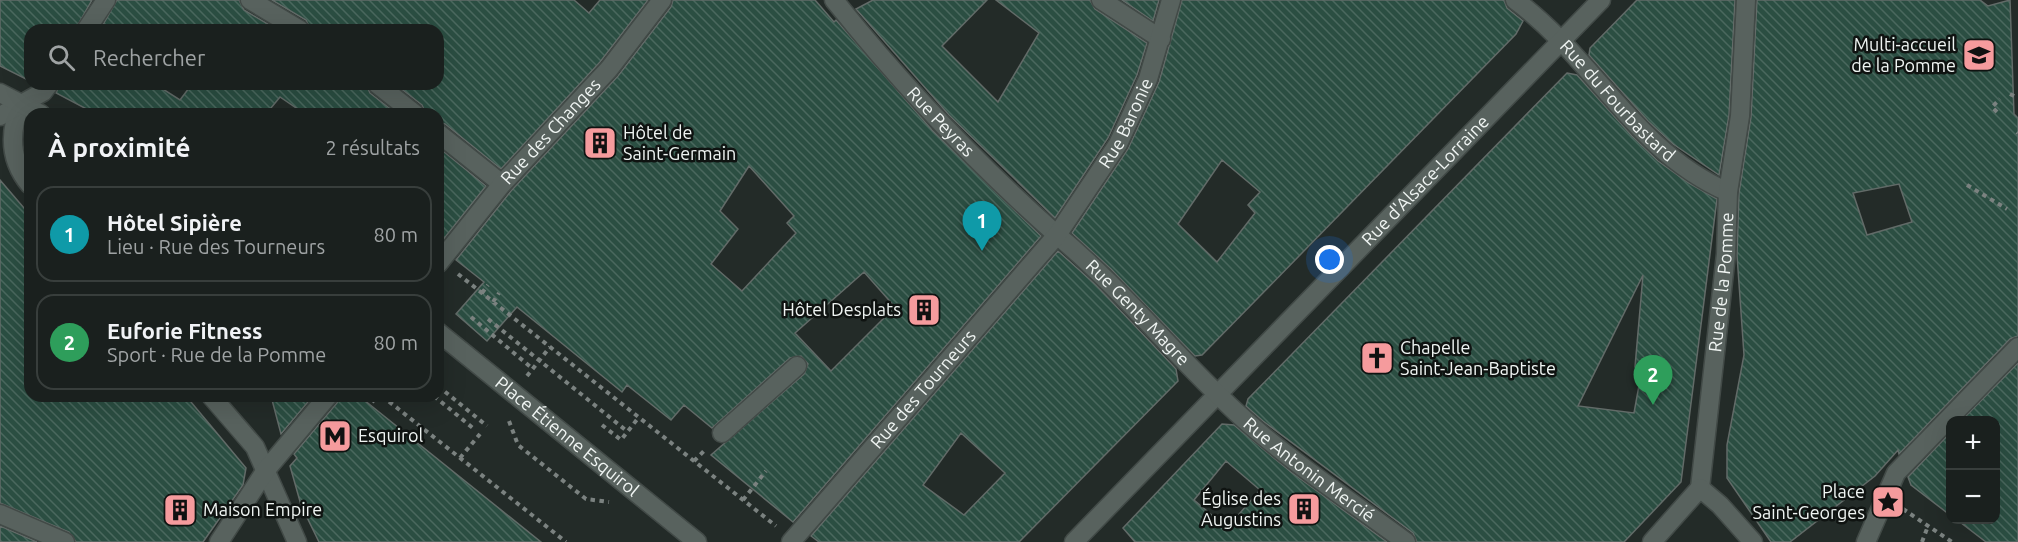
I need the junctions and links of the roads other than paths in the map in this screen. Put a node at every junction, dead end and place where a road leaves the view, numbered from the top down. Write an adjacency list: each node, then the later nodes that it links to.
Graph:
1 (106, 0): 10 (street)
2 (250, 0): 11 (street)
3 (662, 0): 23 (street, Rue des Changes)
4 (834, 0): 25 (street, Rue Peyras)
5 (1101, 0): 12 (street)
6 (1171, 0): 12 (street, Rue Baronie)
7 (1515, 0): 13 (street, Rue du Fourbastard)
8 (1601, 0): 13 (street, Rue d'Alsace-Lorraine)
9 (1746, 0): 24 (street, Rue de la Pomme)
10 (90, 24)
11 (290, 24)
12 (1161, 39): 25 (street, Rue Baronie)
13 (1561, 42): 24 (street, Rue du Fourbastard); 30 (street, Rue d'Alsace-Lorraine)
14 (44, 90): 17 (street)
15 (384, 90): 19 (street)
16 (0, 93): 17 (street)
17 (21, 104): 18 (street); 20 (street); 22 (street)
18 (29, 108)
19 (407, 108)
20 (0, 117)
21 (444, 138): 23 (street)
22 (24, 178)
23 (502, 184): 26 (street, Rue des Changes)
24 (1728, 192): 35 (street, Rue de la Pomme)
25 (1057, 235): 30 (street, Rue Genty Magre); 37 (street, Rue des Tourneurs)
26 (444, 256)
27 (444, 337): 41 (street, Place Étienne Esquirol)
28 (2018, 347): 46 (street)
29 (797, 366): 33 (street)
30 (1216, 393): 42 (street, Rue d'Alsace-Lorraine); 43 (street, Rue Antonin Mercié)
31 (217, 402): 34 (street)
32 (323, 402): 34 (street)
33 (722, 433)
34 (266, 470): 39 (street); 40 (street)
35 (1700, 488): 44 (street); 45 (street)
36 (0, 514): 38 (street)
37 (792, 541)
38 (65, 542)
39 (219, 542)
40 (297, 542)
41 (697, 542)
42 (1074, 542)
43 (1406, 542)
44 (1652, 542)
45 (1753, 542)
46 (1866, 542)

